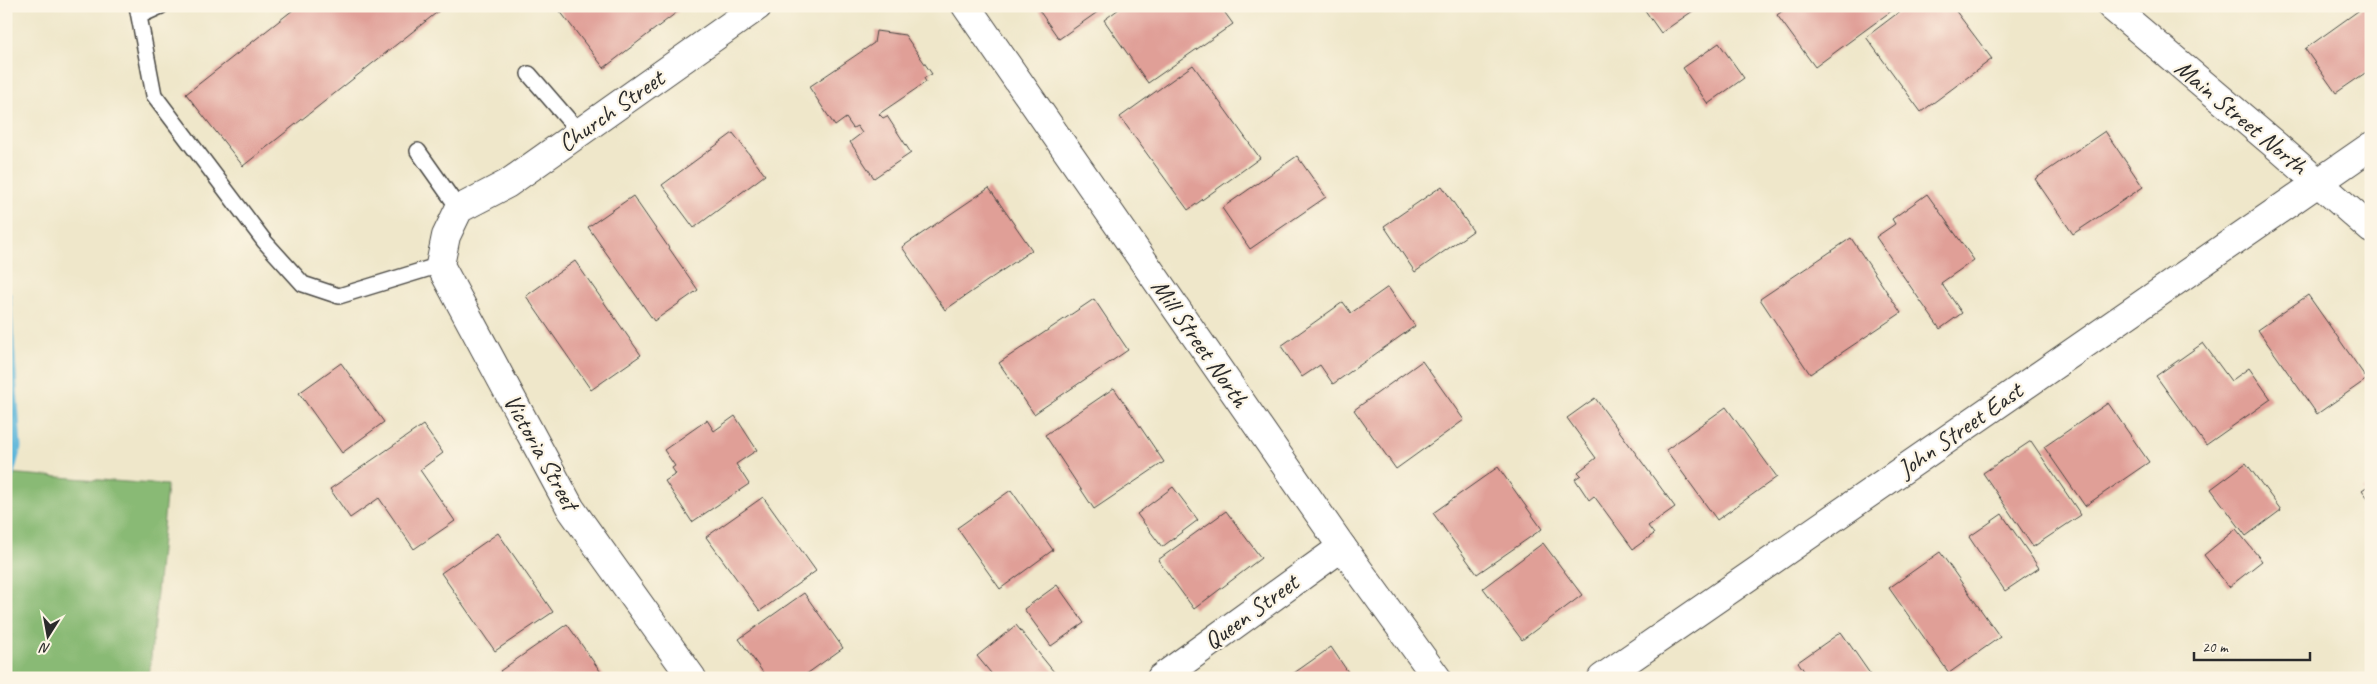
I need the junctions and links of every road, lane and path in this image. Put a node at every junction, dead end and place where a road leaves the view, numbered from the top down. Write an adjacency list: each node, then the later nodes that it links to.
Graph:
1 (161, 6): 5 (lane)
2 (758, 6): 7 (street, Church Street)
3 (966, 6): 14 (street, Mill Street North)
4 (2110, 6): 10 (street, Main Street North)
5 (138, 11): 13 (lane)
6 (529, 74): 7 (lane)
7 (580, 133): 11 (street, Church Street)
8 (2371, 146): 10 (street, John Street East)
9 (418, 151): 11 (lane)
10 (2318, 183): 12 (street, Main Street North); 18 (street, John Street East)
11 (459, 209): 13 (street)
12 (2371, 229)
13 (440, 265): 15 (street, Victoria Street)
14 (1342, 547): 16 (street, Queen Street); 17 (street, Mill Street North)
15 (692, 678)
16 (1161, 678)
17 (1437, 678)
18 (1602, 678)

